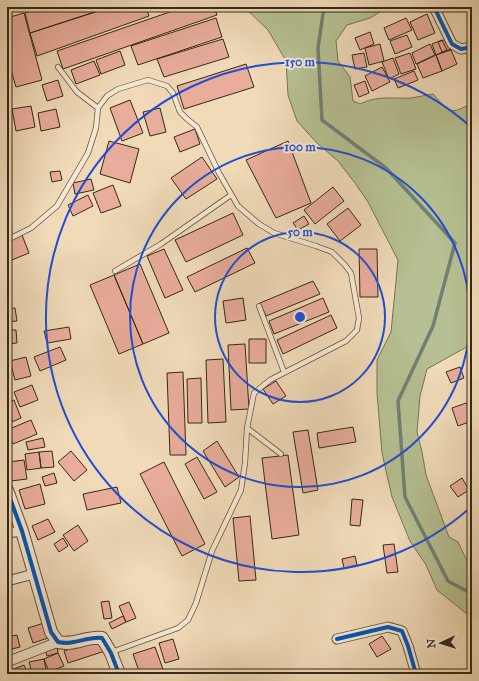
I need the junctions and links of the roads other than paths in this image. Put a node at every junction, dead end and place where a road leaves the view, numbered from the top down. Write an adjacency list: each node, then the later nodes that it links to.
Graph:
1 (434, 7): 2 (street)
2 (472, 47)
3 (58, 67): 4 (lane)
4 (98, 108): 5 (lane); 6 (lane)
5 (231, 195): 7 (lane); 9 (lane)
6 (7, 240)
7 (115, 270)
8 (259, 306): 9 (lane)
9 (284, 372): 10 (lane)
10 (247, 428): 11 (lane); 19 (lane)
11 (281, 454)
12 (7, 490): 13 (street)
13 (22, 531): 14 (street); 15 (street)
14 (7, 534)
15 (34, 574): 16 (street); 18 (street)
16 (7, 581)
17 (337, 639): 22 (street)
18 (58, 642): 19 (street); 20 (street)
19 (111, 653): 21 (street)
20 (7, 662)
21 (119, 674)
22 (416, 674)

